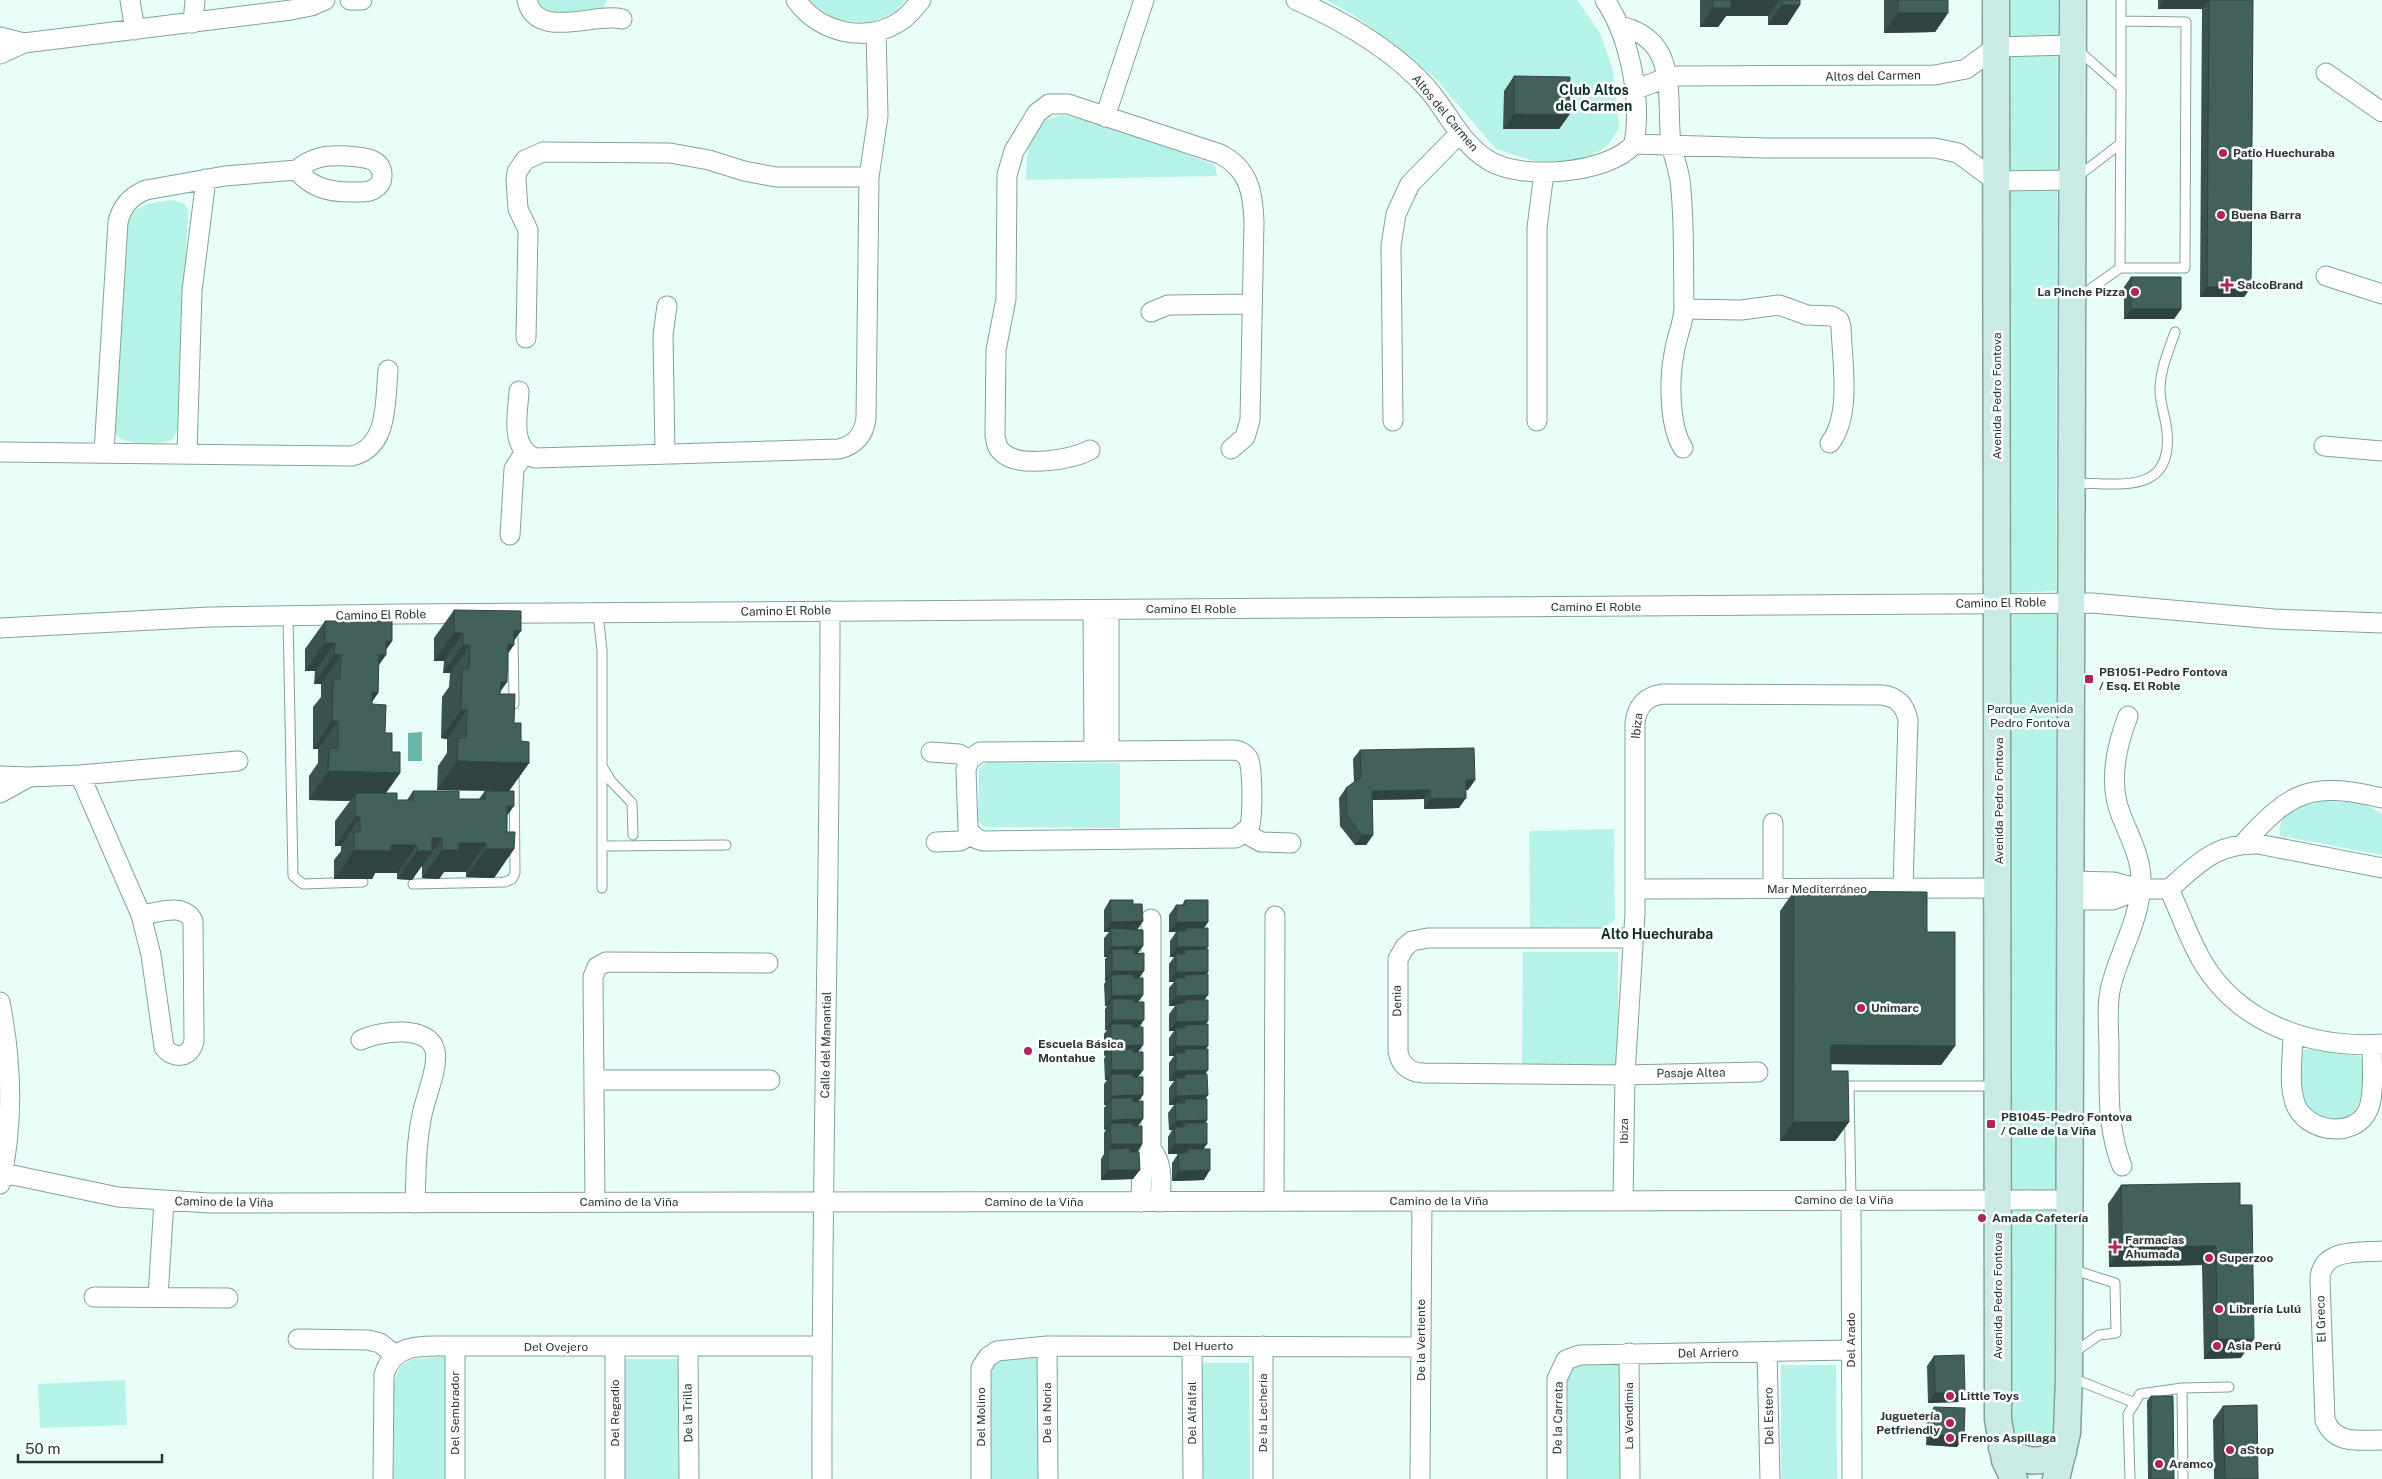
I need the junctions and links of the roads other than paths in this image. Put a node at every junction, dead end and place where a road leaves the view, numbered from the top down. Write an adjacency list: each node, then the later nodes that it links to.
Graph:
1 (130, 0): 19 (street)
2 (195, 0): 17 (street)
3 (325, 0): 17 (street)
4 (350, 0): 5 (street)
5 (362, 0)
6 (527, 0): 15 (street)
7 (796, 0): 20 (street)
8 (921, 0): 20 (street)
9 (1144, 0): 31 (street)
10 (1296, 0): 32 (street, Altos del Carmen)
11 (1605, 0): 18 (street)
12 (1996, 0): 24 (street, Avenida Pedro Fontova)
13 (2073, 0): 23 (street)
14 (2121, 0): 16 (lane)
15 (622, 19)
16 (2121, 21): 28 (lane); 42 (lane)
17 (193, 23): 19 (street)
18 (1620, 26): 27 (street); 29 (street)
19 (134, 30): 22 (street)
20 (876, 32): 38 (street)
21 (0, 37): 22 (street)
22 (24, 43): 25 (street)
23 (2073, 45): 24 (street); 28 (lane); 40 (street)
24 (1996, 47): 27 (street, Altos del Carmen); 41 (street, Avenida Pedro Fontova)
25 (0, 54)
26 (2326, 73): 30 (street)
27 (1666, 78): 29 (street, Altos del Carmen); 34 (street)
28 (2121, 88): 35 (lane)
29 (1634, 90): 33 (street)
30 (2382, 112)
31 (1105, 116): 46 (street); 60 (street)
32 (1460, 133): 37 (street, Altos del Carmen); 54 (street)
33 (1634, 144): 34 (street); 37 (street, Altos del Carmen)
34 (1671, 144): 41 (street); 48 (street)
35 (2120, 144): 40 (lane); 42 (lane)
36 (297, 170): 39 (street)
37 (1544, 172): 55 (street)
38 (869, 178): 51 (street); 66 (street)
39 (206, 179): 63 (street); 65 (street)
40 (2072, 180): 41 (street); 45 (street)
41 (1996, 181): 70 (street, Avenida Pedro Fontova)
42 (2120, 268): 45 (lane)
43 (2326, 276): 44 (street)
44 (2382, 294)
45 (2073, 301): 67 (street)
46 (1252, 304): 49 (street); 59 (street)
47 (667, 306): 66 (street)
48 (1684, 309): 56 (street); 58 (street)
49 (1151, 312)
50 (2175, 332): 67 (lane)
51 (526, 338)
52 (388, 370): 65 (street)
53 (519, 391): 64 (street)
54 (1393, 421)
55 (1537, 422)
56 (1830, 443)
57 (2324, 446): 61 (street)
58 (1683, 448)
59 (1231, 449)
60 (1090, 450)
61 (2382, 451)
62 (0, 452): 63 (street)
63 (104, 452): 65 (street)
64 (525, 452): 66 (street); 68 (street)
65 (186, 453)
66 (665, 454)
67 (2071, 483): 69 (street)
68 (510, 535)
69 (2070, 603): 70 (street, Camino El Roble); 76 (street, Camino El Roble); 110 (street)
70 (1998, 604): 71 (street, Camino El Roble); 105 (street, Avenida Pedro Fontova)
71 (1101, 610): 72 (street, Camino El Roble); 80 (street)
72 (830, 611): 73 (street, Camino El Roble); 136 (street, Calle del Manantial)
73 (598, 614): 74 (street, Camino El Roble); 84 (lane)
74 (514, 615): 75 (street, Camino El Roble); 79 (lane)
75 (288, 616): 77 (street, Camino El Roble); 101 (lane)
76 (2382, 623)
77 (0, 628)
78 (2128, 716): 108 (street)
79 (514, 718)
80 (1101, 750): 82 (street); 92 (street)
81 (931, 752): 82 (street)
82 (969, 760): 94 (street)
83 (238, 761): 86 (street)
84 (601, 764): 93 (lane); 99 (lane)
85 (514, 766): 102 (lane)
86 (80, 775): 88 (street); 111 (street)
87 (0, 776): 88 (street)
88 (29, 777): 89 (street)
89 (0, 793)
90 (2382, 798): 97 (street)
91 (1773, 823): 107 (street)
92 (1245, 833): 94 (street); 96 (street)
93 (632, 835)
94 (971, 835): 95 (street)
95 (936, 842)
96 (1291, 843)
97 (2243, 844): 100 (street); 109 (street)
98 (726, 845): 99 (lane)
99 (602, 846): 103 (lane)
100 (2382, 868)
101 (363, 882)
102 (413, 884)
103 (602, 888)
104 (1903, 888): 105 (street, Mar Mediterráneo); 106 (street, Ibiza); 107 (street, Mar Mediterráneo)
105 (1999, 888): 124 (street, Avenida Pedro Fontova)
106 (1636, 889): 107 (street, Mar Mediterráneo); 114 (street, Ibiza)
107 (1773, 889)
108 (2141, 889): 109 (street); 110 (street); 126 (street)
109 (2169, 889): 117 (street)
110 (2069, 890): 130 (street)
111 (141, 915): 111 (street)
112 (1275, 916): 132 (street)
113 (1151, 919): 125 (street)
114 (1634, 938): 121 (street, Ibiza); 121 (street, Denia)
115 (768, 963): 122 (street)
116 (0, 1002): 127 (street)
117 (2293, 1034): 119 (street); 119 (street)
118 (361, 1040): 139 (street)
119 (2377, 1044)
120 (1758, 1072): 121 (street, Pasaje Altea)
121 (1624, 1075): 134 (street, Ibiza)
122 (594, 1080): 123 (street); 135 (street)
123 (770, 1080)
124 (1998, 1086): 128 (lane); 129 (street, Avenida Pedro Fontova)
125 (1151, 1149): 137 (street); 138 (street)
126 (2122, 1166)
127 (1, 1178): 131 (street, Camino de la Viña)
128 (1851, 1200): 129 (street, Camino de la Viña); 134 (street, Camino de la Viña); 154 (street, Del Arado)
129 (1998, 1200): 130 (street, Camino de la Viña); 165 (street, Avenida Pedro Fontova)
130 (2069, 1200): 141 (street)
131 (164, 1201): 139 (street, Camino de la Viña); 143 (street)
132 (1274, 1201): 133 (street, Camino de la Viña); 138 (street, Camino de la Viña)
133 (1422, 1201): 134 (street, Camino de la Viña); 153 (street, De la Vertiente)
134 (1623, 1201)
135 (595, 1202): 136 (street, Camino de la Viña); 139 (street, Camino de la Viña)
136 (823, 1202): 137 (street, Camino de la Viña); 148 (street, Calle del Manantial)
137 (1141, 1202): 138 (street, Camino de la Viña)
138 (1160, 1202)
139 (415, 1203)
140 (2382, 1251): 164 (street, El Greco)
141 (2068, 1268): 160 (street); 160 (lane)
142 (94, 1297): 143 (street)
143 (158, 1297): 144 (street)
144 (228, 1298)
145 (298, 1339): 157 (street)
146 (455, 1346): 152 (street, Del Ovejero); 157 (street, Del Ovejero); 168 (street, Del Sembrador)
147 (688, 1346): 148 (street, Del Ovejero); 152 (street, Del Ovejero); 170 (street, De la Trilla)
148 (821, 1346): 171 (street, Calle del Manantial)
149 (1047, 1346): 150 (street, Del Huerto); 158 (street, Del Huerto); 173 (street, De la Noria)
150 (1192, 1346): 151 (street, Del Huerto); 174 (street, Del Alfalfal)
151 (1263, 1346): 153 (street, Del Huerto); 175 (street, De la Lecheria)
152 (615, 1347): 169 (street, Del Regadio)
153 (1421, 1347): 176 (street, De la Vertiente)
154 (1851, 1350): 155 (street, Del Arriero); 180 (street, Del Arado)
155 (1767, 1352): 156 (street, Del Arriero); 179 (street, Del Estero)
156 (1629, 1354): 159 (street, Del Arriero); 178 (street, La Vendimia)
157 (395, 1355): 167 (street)
158 (988, 1357): 172 (street, Del Molino)
159 (1566, 1360): 177 (street, De la Carreta)
160 (2068, 1367): 163 (lane); 166 (street)
161 (2229, 1386): 162 (lane)
162 (2182, 1388): 163 (lane); 184 (lane)
163 (2135, 1403): 183 (lane)
164 (2382, 1440)
165 (2002, 1448): 166 (street); 181 (street, Avenida Pedro Fontova)
166 (2063, 1452): 182 (street)
167 (383, 1479)
168 (455, 1479)
169 (615, 1479)
170 (689, 1479)
171 (822, 1479)
172 (981, 1479)
173 (1048, 1479)
174 (1193, 1479)
175 (1263, 1479)
176 (1420, 1479)
177 (1557, 1479)
178 (1630, 1479)
179 (1770, 1479)
180 (1852, 1479)
181 (2014, 1479)
182 (2056, 1479)
183 (2129, 1479)
184 (2183, 1479)

